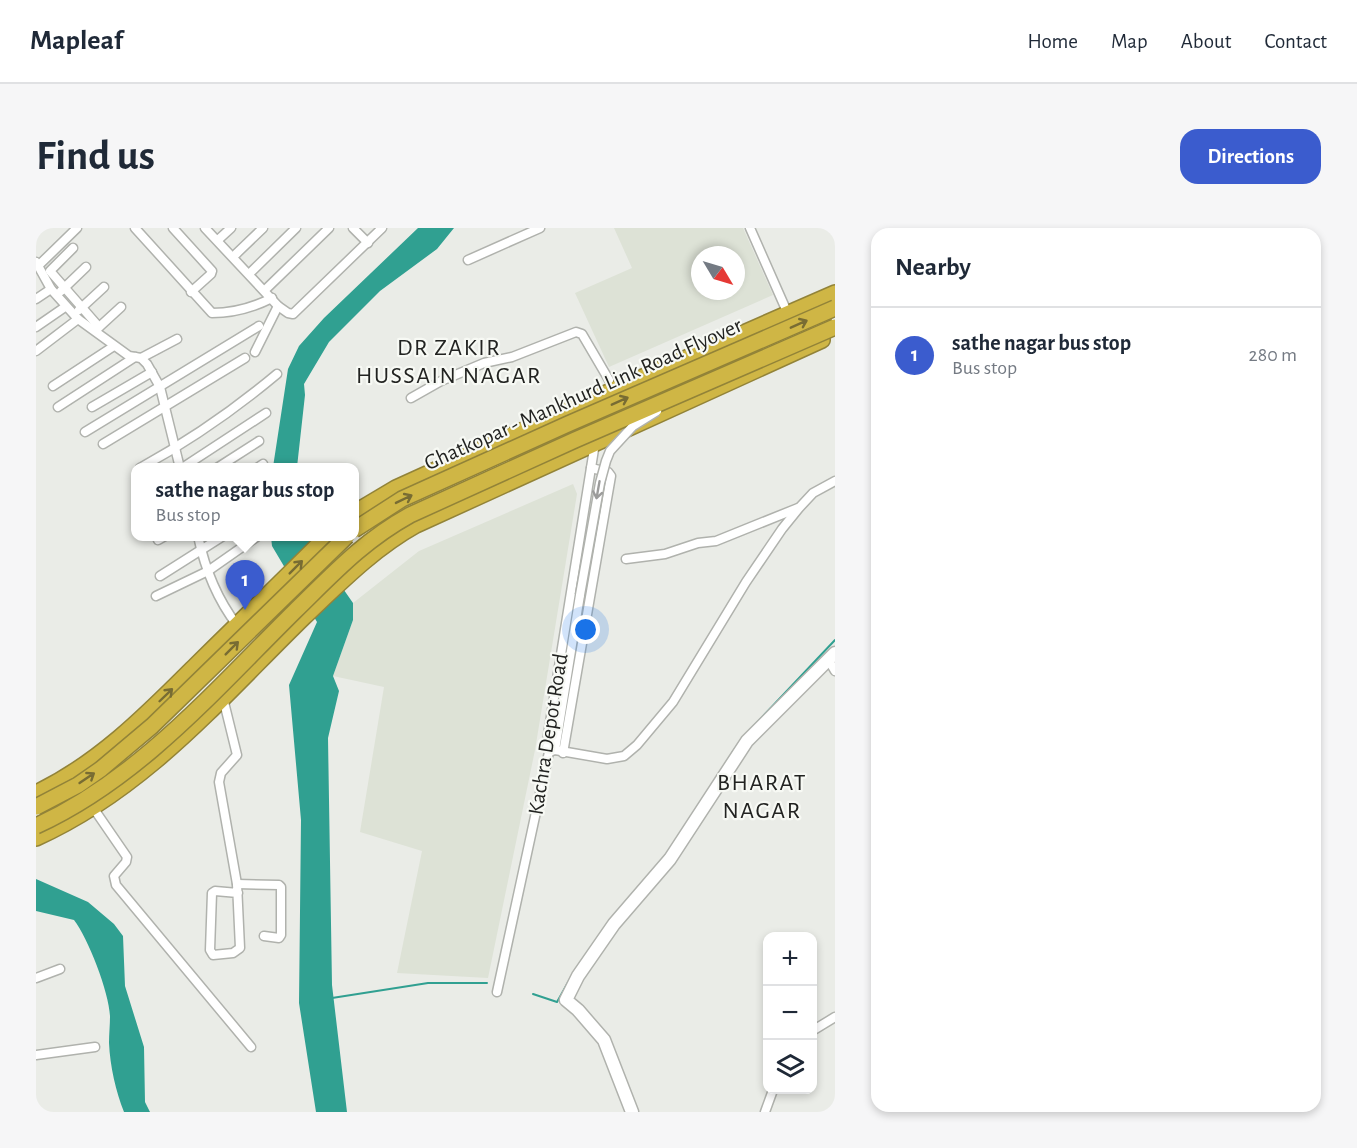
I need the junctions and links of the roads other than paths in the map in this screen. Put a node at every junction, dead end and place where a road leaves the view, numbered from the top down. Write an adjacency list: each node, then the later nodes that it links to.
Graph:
1 (77, 228): 16 (street)
2 (135, 228): 27 (street)
3 (172, 228): 27 (street)
4 (205, 228): 22 (street)
5 (231, 228): 13 (street)
6 (263, 228): 17 (street)
7 (296, 228): 22 (street)
8 (329, 228): 25 (street)
9 (353, 228): 14 (street)
10 (382, 228): 14 (street)
11 (540, 228): 18 (street)
12 (750, 228): 36 (street)
13 (219, 239)
14 (368, 243): 32 (street)
15 (73, 249): 19 (street)
16 (51, 255): 19 (street); 21 (street)
17 (236, 255)
18 (468, 261)
19 (59, 262): 24 (street)
20 (86, 267): 24 (street)
21 (38, 269): 26 (street)
22 (249, 274): 25 (street)
23 (104, 287): 34 (street)
24 (64, 288): 26 (street); 34 (street)
25 (265, 290): 29 (street)
26 (54, 292): 30 (street); 33 (street)
27 (191, 292): 29 (street)
28 (835, 293): 36 (highway)
29 (272, 298): 32 (street)
30 (36, 299)
31 (121, 306): 41 (street)
32 (278, 306): 46 (street)
33 (65, 307): 37 (street); 39 (street)
34 (82, 308): 37 (street); 41 (street)
35 (835, 308): 74 (highway, Ghatkopar - Mankhurd Link Road Flyover, one-way to 35, bridge)
36 (788, 314): 56 (highway)
37 (76, 317): 41 (street); 45 (street)
38 (259, 326): 54 (street)
39 (36, 327)
40 (835, 327): 52 (highway, Ghatkopar - Mankhurd Link Road Flyover, bridge)
41 (97, 329): 44 (street)
42 (835, 335): 63 (highway)
43 (177, 339): 47 (street)
44 (114, 346): 47 (street); 53 (street)
45 (36, 351)
46 (255, 352)
47 (138, 357): 49 (street); 57 (street)
48 (245, 358): 59 (street)
49 (152, 372): 54 (street); 58 (street)
50 (277, 374): 65 (street)
51 (609, 380): 55 (street)
52 (710, 382): 91 (street, Ghatkopar - Mankhurd Link Road Flyover, one-way to 91, bridge); 95 (highway, Ghatkopar - Mankhurd Link Road Flyover, bridge)
53 (53, 386)
54 (160, 387): 59 (street); 61 (street)
55 (411, 398)
56 (579, 405): 63 (street); 73 (highway)
57 (58, 407)
58 (92, 407)
59 (165, 408): 64 (street); 65 (street)
60 (266, 413): 68 (street)
61 (86, 432)
62 (258, 441): 69 (street)
63 (595, 443): 70 (street, Kachra Depot Road); 88 (highway)
64 (103, 444)
65 (175, 448): 66 (street); 67 (street)
66 (149, 463)
67 (180, 463)
68 (189, 463)
69 (225, 463)
70 (591, 468): 91 (street, Kachra Depot Road); 91 (street)
71 (835, 482): 72 (street)
72 (799, 508): 81 (street); 91 (street)
73 (359, 510)
74 (359, 526)
75 (199, 541): 80 (street)
76 (217, 541): 80 (street)
77 (252, 541): 82 (street)
78 (323, 541): 85 (highway, one-way to 78)
79 (343, 541): 93 (highway, one-way to 79, bridge)
80 (201, 551): 82 (street); 83 (street)
81 (626, 559)
82 (208, 571): 84 (street); 85 (street)
83 (160, 576)
84 (156, 596)
85 (237, 626): 89 (highway, one-way to 85)
86 (832, 656): 87 (street); 108 (street)
87 (835, 671)
88 (223, 697): 90 (highway); 97 (street)
89 (144, 717): 90 (highway); 92 (highway)
90 (172, 747): 94 (highway)
91 (556, 752): 101 (street, Kachra Depot Road)
92 (36, 793)
93 (36, 807)
94 (94, 808): 96 (highway); 105 (street)
95 (36, 826)
96 (36, 838)
97 (237, 888): 97 (street); 98 (street)
98 (264, 936)
99 (60, 969): 100 (street)
100 (36, 978)
101 (497, 992)
102 (835, 1017): 103 (street)
103 (817, 1028)
104 (95, 1047): 106 (street)
105 (251, 1047)
106 (36, 1055)
107 (771, 1094): 109 (street)
108 (632, 1112)
109 (765, 1112)

